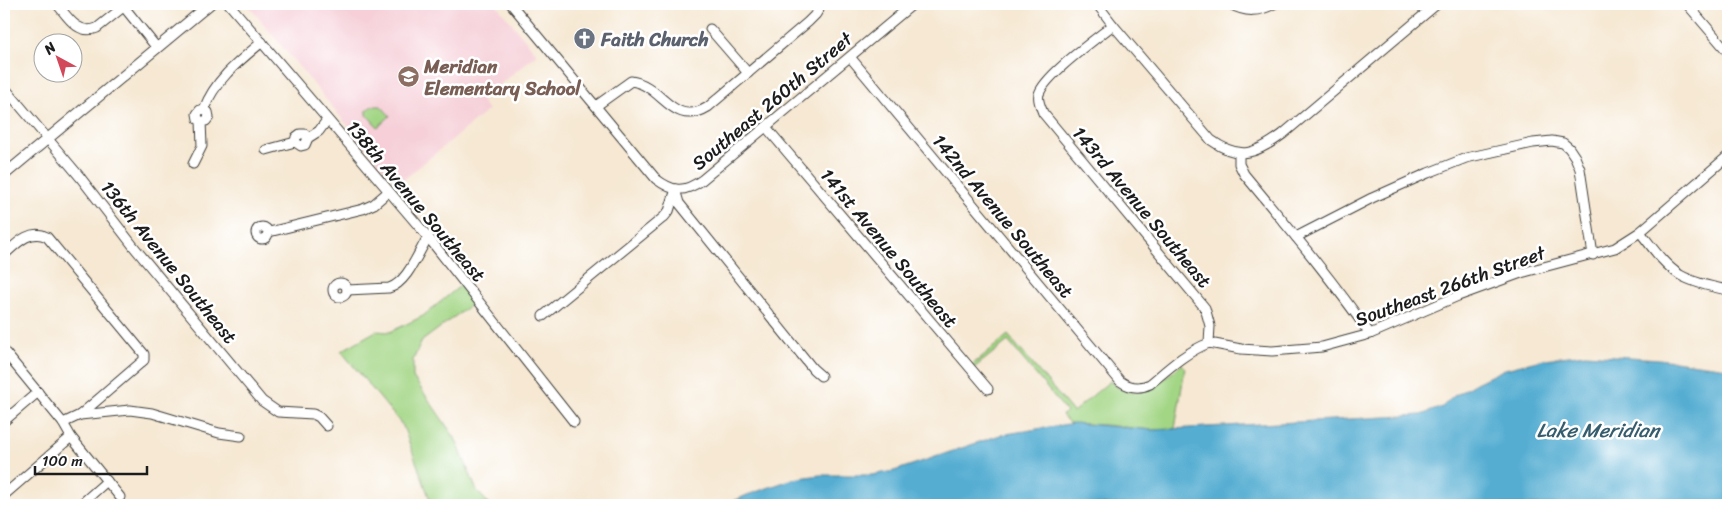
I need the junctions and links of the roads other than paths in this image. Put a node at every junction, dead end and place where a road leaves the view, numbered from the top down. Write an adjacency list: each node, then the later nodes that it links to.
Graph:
1 (57, 4): 11 (street)
2 (210, 4): 16 (main road)
3 (229, 4): 15 (street, 138th Avenue Southeast)
4 (511, 4): 21 (street)
5 (822, 4): 19 (street)
6 (1098, 4): 13 (street)
7 (1230, 4): 8 (street)
8 (1274, 4)
9 (1437, 4): 26 (street)
10 (1687, 4): 17 (street)
11 (125, 5): 16 (street)
12 (908, 6): 18 (street, Southeast 260th Street)
13 (1113, 25): 26 (street); 42 (street, 143rd Avenue Southeast)
14 (710, 29): 19 (street)
15 (262, 42): 22 (street, 138th Avenue Southeast); 28 (street)
16 (157, 48): 24 (main road)
17 (1728, 52)
18 (850, 57): 23 (street, Southeast 260th Street); 42 (street, 142nd Avenue Southeast)
19 (748, 73): 21 (street)
20 (4, 87): 24 (street, 136th Avenue Southeast)
21 (596, 106): 30 (street)
22 (327, 120): 25 (street); 31 (street, 138th Avenue Southeast)
23 (766, 127): 30 (street, Southeast 260th Street); 45 (street, 141st Avenue Southeast)
24 (48, 139): 29 (main road); 51 (street, 136th Avenue Southeast)
25 (266, 150)
26 (1239, 153): 35 (street)
27 (1728, 156): 33 (street, Southeast 266th Street)
28 (193, 164)
29 (4, 176)
30 (675, 190): 40 (street); 44 (street)
31 (388, 192): 32 (street); 34 (street, 138th Avenue Southeast)
32 (269, 232)
33 (1640, 232): 37 (street, Southeast 266th Street); 39 (street)
34 (428, 237): 38 (street); 49 (street, 138th Avenue Southeast)
35 (1296, 237): 37 (street); 41 (street)
36 (4, 255): 47 (street)
37 (1593, 255): 41 (street, Southeast 266th Street)
38 (347, 290)
39 (1728, 290)
40 (543, 316)
41 (1370, 334): 42 (street, Southeast 266th Street)
42 (1210, 343)
43 (4, 351): 46 (street)
44 (821, 376)
45 (988, 389)
46 (38, 392): 48 (street); 50 (street)
47 (80, 415): 50 (street); 52 (street)
48 (4, 421)
49 (574, 422)
50 (63, 423): 53 (street)
51 (327, 426)
52 (241, 436)
53 (71, 437): 54 (street); 55 (street)
54 (107, 481): 56 (street); 57 (street)
55 (4, 495)
56 (120, 497)
57 (80, 505)

